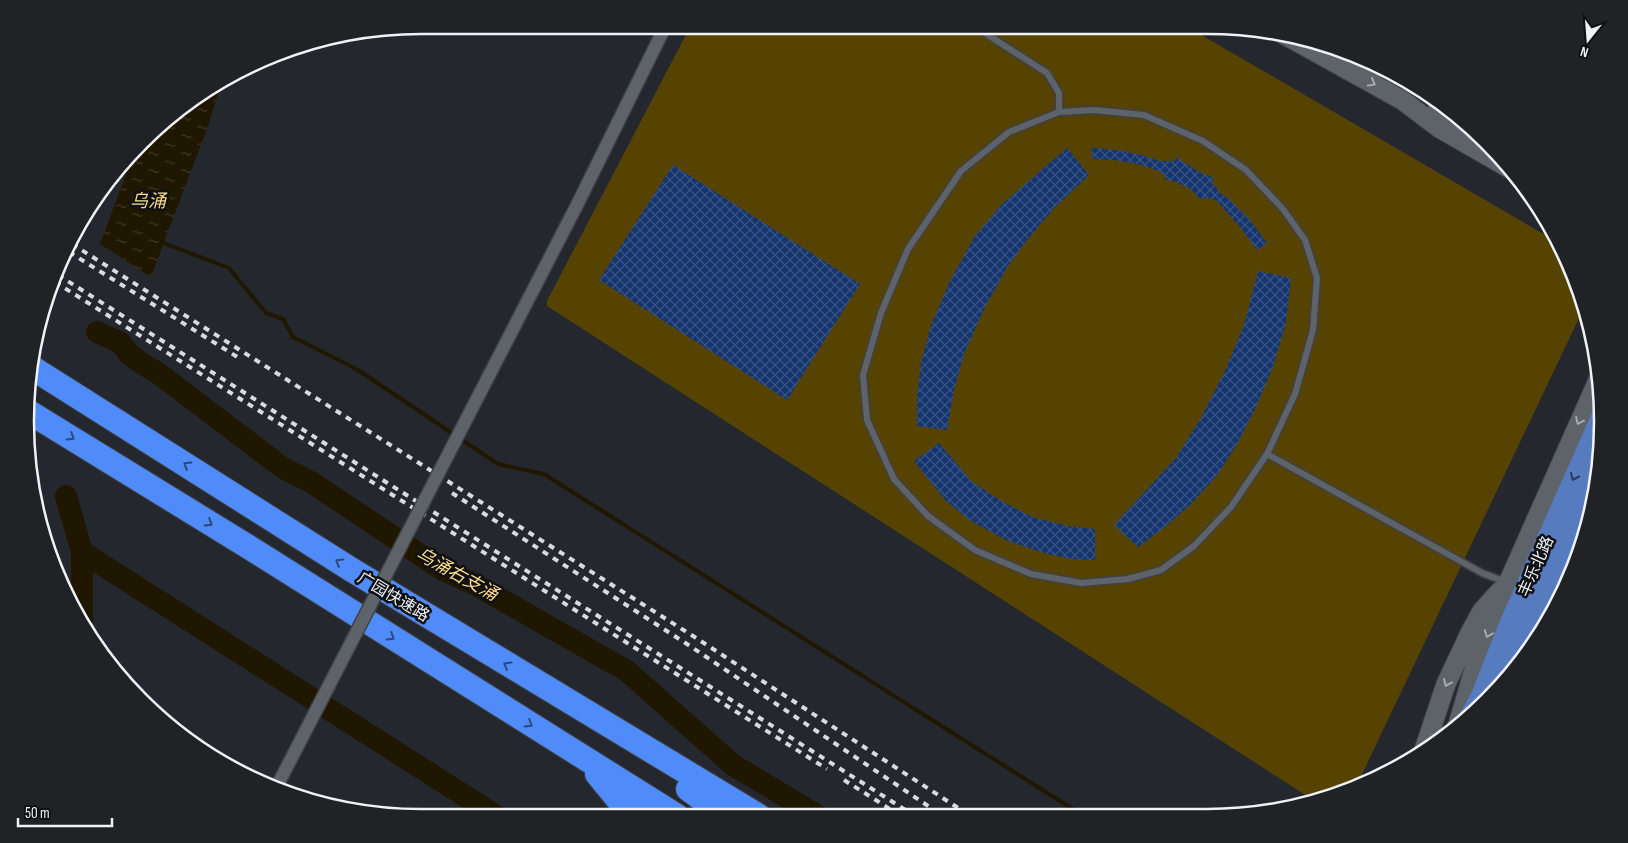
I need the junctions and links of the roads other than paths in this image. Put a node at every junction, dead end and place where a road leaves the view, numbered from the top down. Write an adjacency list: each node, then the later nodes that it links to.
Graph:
1 (662, 34): 21 (street, bridge)
2 (986, 34): 5 (lane)
3 (1306, 47): 4 (main road, one-way to 4)
4 (1402, 100): 6 (main road); 7 (main road)
5 (1059, 112): 12 (lane); 12 (lane)
6 (1449, 119)
7 (1491, 158)
8 (37, 370): 17 (highway, 广园快速路, one-way to 8)
9 (1593, 392): 14 (main road, one-way to 14)
10 (34, 415): 20 (highway, one-way to 20)
11 (1594, 434): 16 (main road, 丰乐北路, one-way to 16)
12 (1267, 454): 14 (lane)
13 (1587, 495): 15 (main road, 丰乐北路)
14 (1508, 583): 18 (main road, one-way to 18); 19 (main road, one-way to 19)
15 (1518, 652)
16 (1481, 696)
17 (579, 708): 24 (highway); 25 (highway, 广园快速路)
18 (1460, 715)
19 (1427, 740)
20 (585, 759): 22 (highway); 23 (highway)
21 (279, 782)
22 (626, 809)
23 (666, 809)
24 (716, 809)
25 (747, 809)

